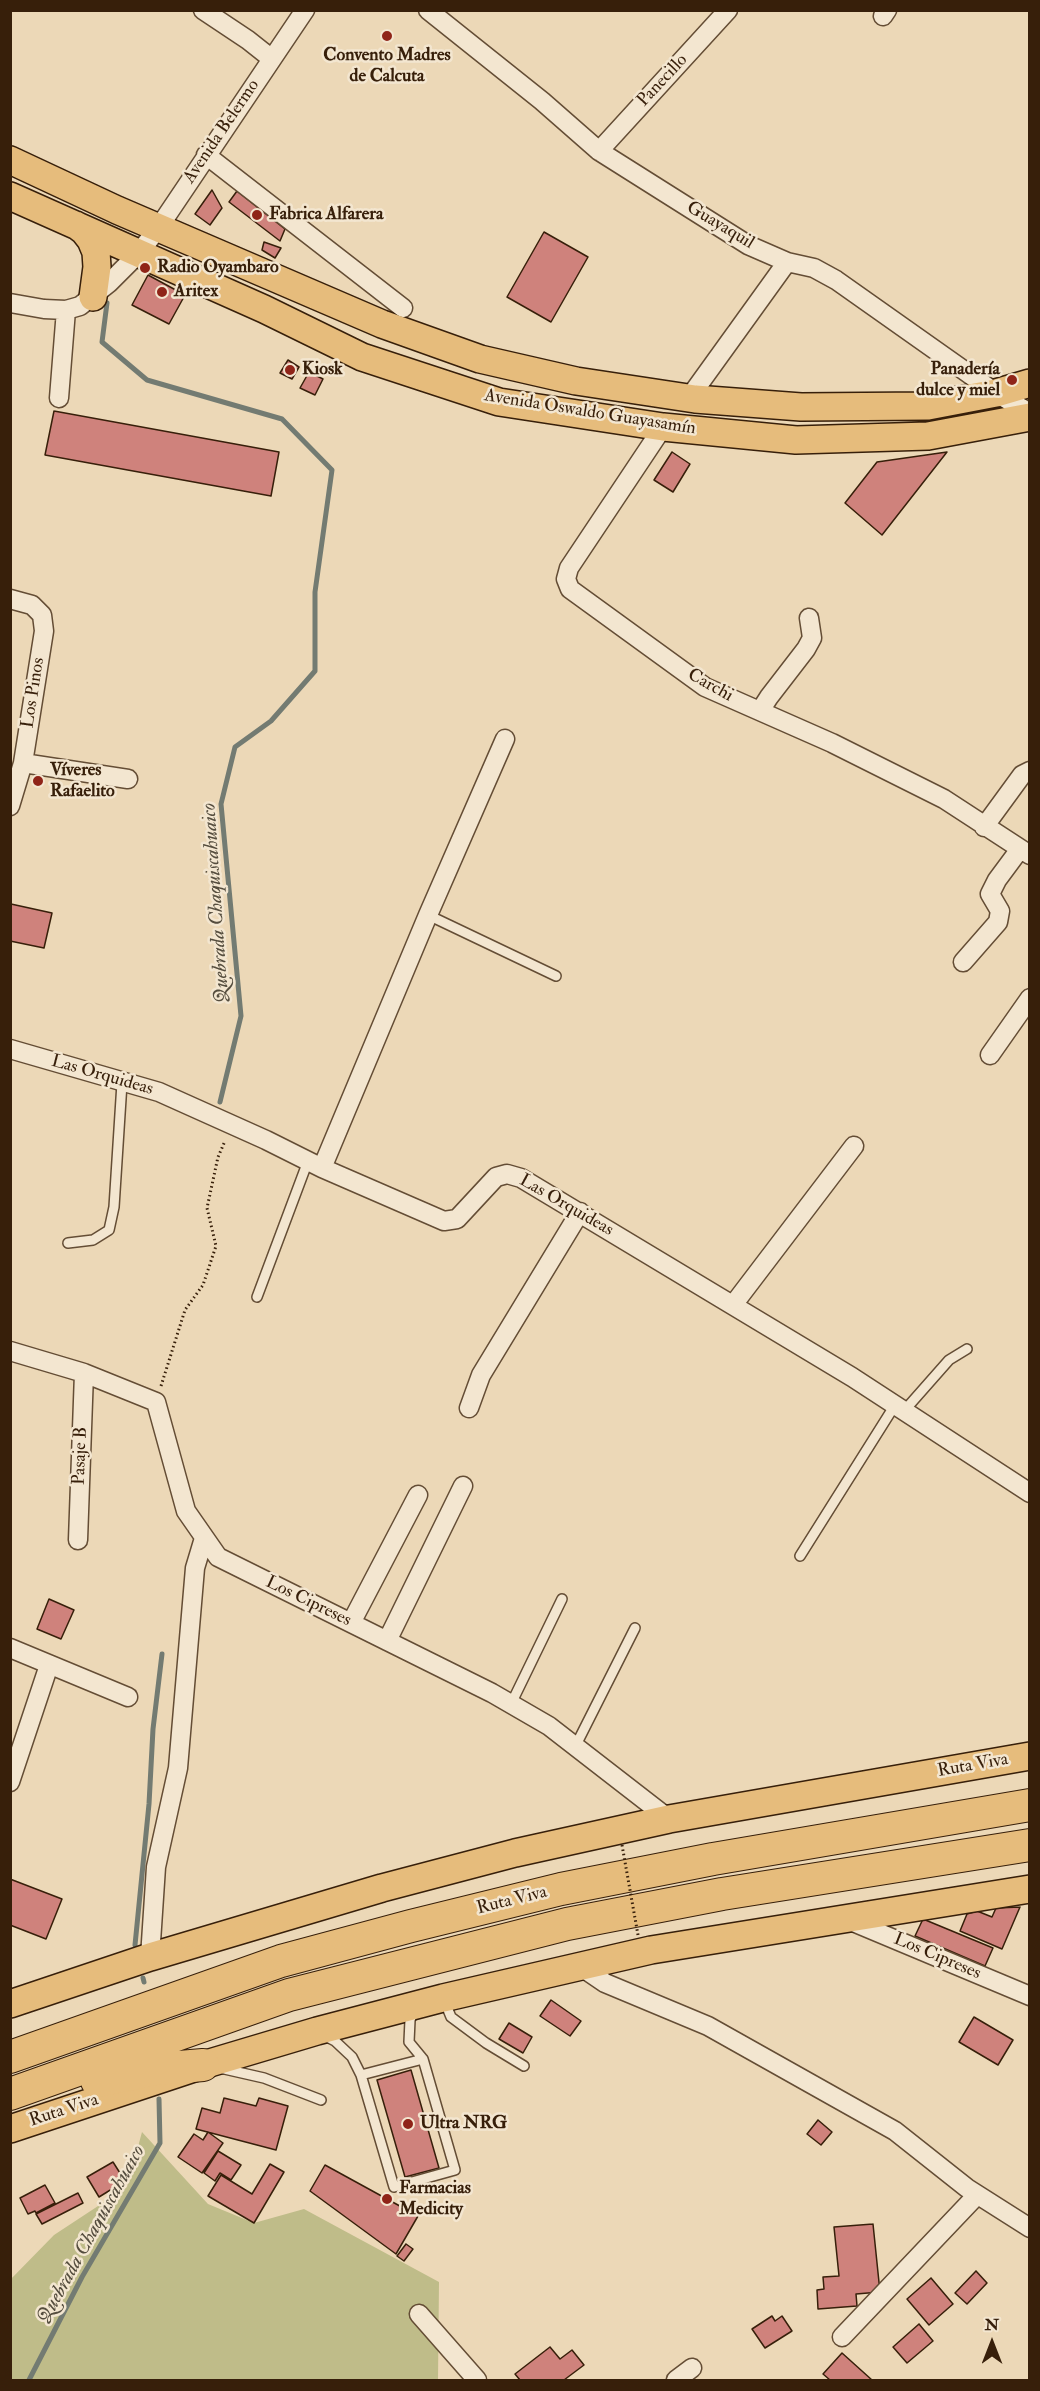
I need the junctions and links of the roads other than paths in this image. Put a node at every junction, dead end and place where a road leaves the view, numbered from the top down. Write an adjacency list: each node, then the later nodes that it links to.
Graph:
1 (203, 10): 5 (street)
2 (305, 10): 5 (street, Avenida Belermo)
3 (428, 10): 6 (street, Guayaquil)
4 (728, 10): 6 (street, Panecillo)
5 (272, 59): 7 (street, Avenida Belermo)
6 (599, 151): 13 (street, Guayaquil)
7 (206, 155): 11 (street, Avenida Belermo); 16 (street)
8 (10, 160): 11 (main road, Avenida Oswaldo Guayasamín)
9 (10, 196): 10 (main road, Avenida Oswaldo Guayasamín)
10 (69, 222): 12 (main road, Avenida Oswaldo Guayasamín); 14 (main road)
11 (159, 227): 12 (street, Avenida Belermo); 21 (main road, Avenida Oswaldo Guayasamín)
12 (138, 254): 14 (street, Avenida Belermo); 23 (main road, Avenida Oswaldo Guayasamín)
13 (787, 262): 19 (street, Guayaquil); 21 (street)
14 (93, 297): 17 (street, Avenida Belermo)
15 (10, 303): 17 (street)
16 (403, 308)
17 (66, 310): 20 (street)
18 (1029, 383): 19 (main road, Avenida Oswaldo Guayasamín)
19 (996, 393): 21 (main road, Avenida Oswaldo Guayasamín); 22 (street, Guayaquil)
20 (59, 398)
21 (688, 398)
22 (1029, 415): 23 (main road, Avenida Oswaldo Guayasamín)
23 (663, 427): 26 (street, Carchi)
24 (10, 599): 28 (street, Los Pinos)
25 (809, 618): 26 (street)
26 (760, 711): 32 (street, Carchi)
27 (505, 740): 34 (street)
28 (23, 763): 30 (street); 31 (street, Los Pinos)
29 (1029, 771): 32 (street)
30 (128, 779)
31 (10, 806)
32 (984, 827): 33 (street, Carchi)
33 (1025, 852): 35 (street)
34 (428, 915): 36 (lane); 42 (street)
35 (963, 962)
36 (555, 976)
37 (1029, 999): 39 (street)
38 (10, 1049): 40 (street, Las Orquideas)
39 (990, 1055)
40 (122, 1083): 42 (street, Las Orquideas); 44 (lane)
41 (854, 1146): 46 (street)
42 (315, 1165): 43 (street, Las Orquideas); 45 (lane)
43 (580, 1212): 46 (street, Las Orquideas); 50 (street)
44 (68, 1243)
45 (257, 1297)
46 (733, 1305): 51 (street, Las Orquideas)
47 (967, 1349): 51 (lane)
48 (10, 1351): 49 (street)
49 (84, 1373): 55 (street, Los Cipreses); 56 (street, Pasaje B)
50 (469, 1408)
51 (900, 1408): 53 (street, Las Orquideas); 57 (lane)
52 (463, 1486): 61 (street)
53 (1029, 1492)
54 (418, 1495): 59 (street)
55 (204, 1538): 59 (street, Los Cipreses); 74 (street)
56 (78, 1540)
57 (800, 1556)
58 (562, 1599): 65 (lane)
59 (351, 1623): 61 (street, Los Cipreses)
60 (635, 1628): 66 (lane)
61 (387, 1641): 65 (street, Los Cipreses)
62 (10, 1648): 63 (street)
63 (49, 1665): 64 (street); 68 (street)
64 (128, 1696)
65 (511, 1704): 66 (street, Los Cipreses)
66 (575, 1746): 70 (street, Los Cipreses)
67 (1029, 1756): 70 (main road, Ruta Viva)
68 (10, 1782)
69 (1029, 1805): 81 (highway, Ruta Viva)
70 (669, 1820): 74 (main road, Ruta Viva)
71 (1029, 1845): 86 (highway, Ruta Viva)
72 (1029, 1889): 73 (main road, Ruta Viva)
73 (844, 1918): 75 (main road, Ruta Viva); 76 (street, Los Cipreses)
74 (150, 1958): 78 (main road, Ruta Viva)
75 (580, 1966): 77 (main road, Ruta Viva); 89 (street)
76 (1029, 1996)
77 (443, 1998): 79 (main road, Ruta Viva); 84 (lane)
78 (10, 2004)
79 (417, 2004): 80 (main road, Ruta Viva); 82 (lane)
80 (316, 2031): 83 (main road, Ruta Viva); 85 (lane)
81 (10, 2057)
82 (423, 2059): 85 (lane); 85 (lane)
83 (203, 2065): 86 (highway); 87 (lane); 88 (main road, Ruta Viva)
84 (524, 2066)
85 (361, 2075)
86 (10, 2096)
87 (321, 2100)
88 (10, 2129)
89 (978, 2195): 90 (street); 92 (street)
90 (1029, 2228)
91 (419, 2314): 94 (street)
92 (842, 2337)
93 (692, 2368): 95 (street)
94 (477, 2380)
95 (676, 2380)

